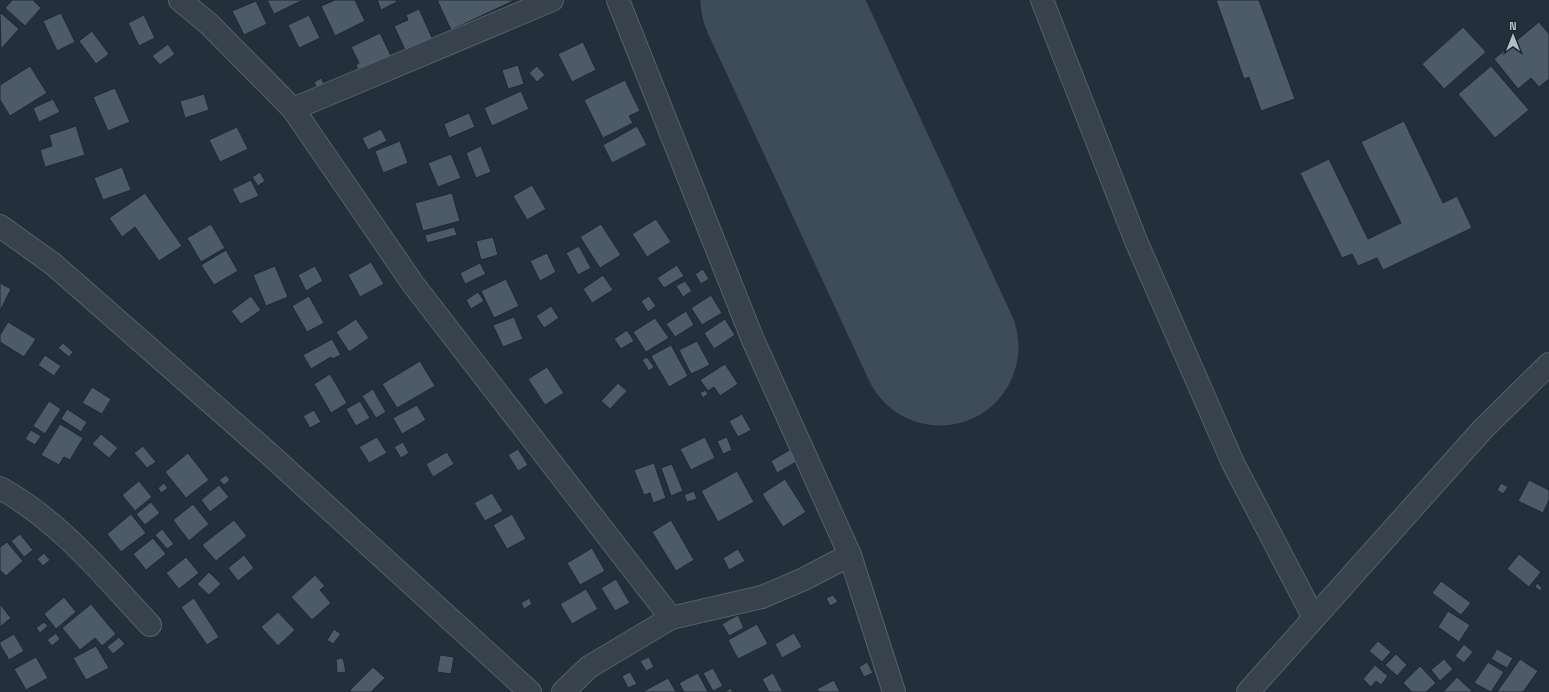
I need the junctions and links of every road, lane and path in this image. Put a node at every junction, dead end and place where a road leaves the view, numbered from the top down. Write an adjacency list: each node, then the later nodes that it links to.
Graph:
1 (180, 0): 5 (street)
2 (552, 0): 5 (street)
3 (618, 0): 9 (street)
4 (1042, 0): 11 (street)
5 (293, 109): 10 (street)
6 (0, 226): 13 (street)
7 (1549, 364): 11 (street)
8 (0, 488): 12 (street)
9 (850, 555): 10 (street); 15 (street)
10 (670, 618): 14 (street)
11 (1314, 618): 16 (street)
12 (150, 625)
13 (530, 692)
14 (563, 692)
15 (894, 692)
16 (1248, 692)

